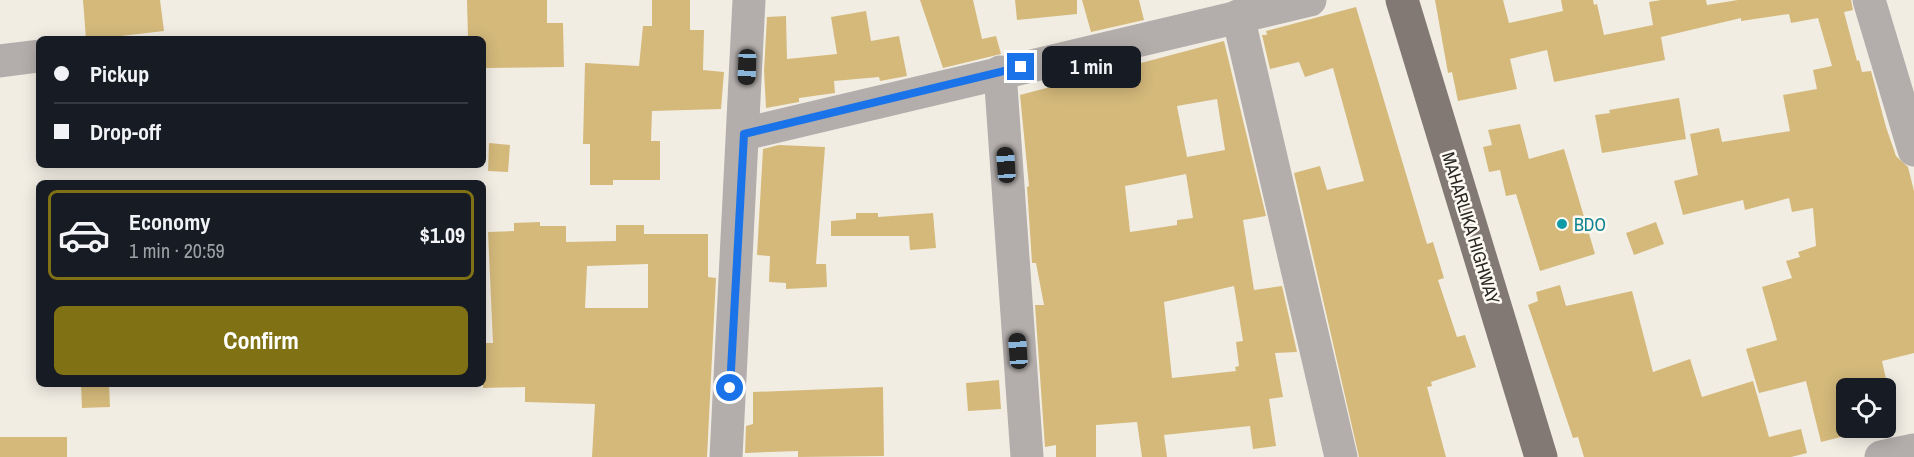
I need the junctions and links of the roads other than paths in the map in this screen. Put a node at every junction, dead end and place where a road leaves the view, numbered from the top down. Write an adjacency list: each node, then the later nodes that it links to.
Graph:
1 (749, 0): 9 (street)
2 (1310, 0): 5 (street)
3 (1402, 0): 15 (main road, MAHARLIKA HIGHWAY)
4 (1869, 0): 10 (street)
5 (1238, 16): 8 (street); 14 (street)
6 (36, 56): 7 (street)
7 (0, 61)
8 (999, 72): 9 (street); 13 (street)
9 (744, 134): 12 (street)
10 (1914, 150)
11 (1914, 450): 16 (street)
12 (726, 457)
13 (1027, 457)
14 (1341, 457)
15 (1541, 457)
16 (1881, 457)

